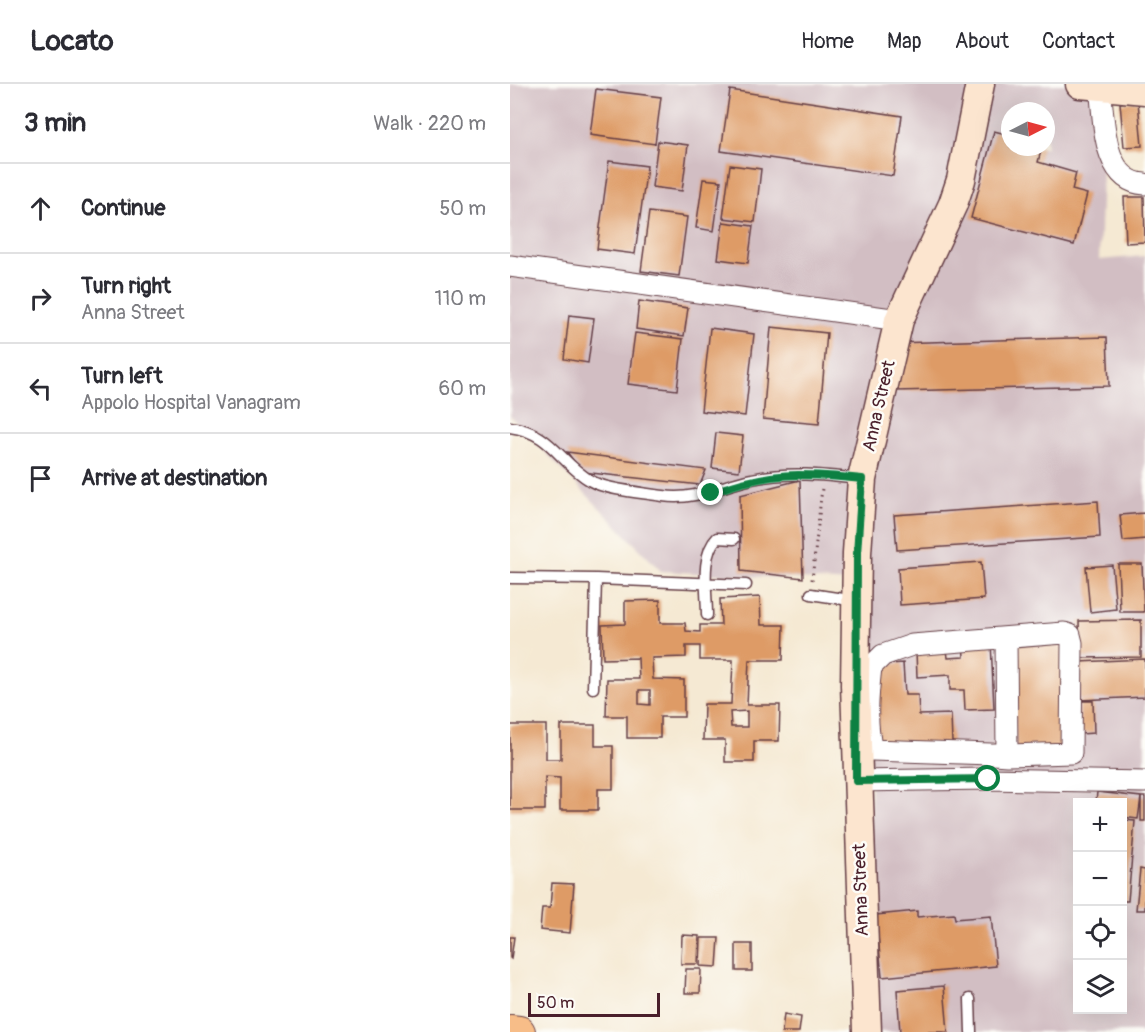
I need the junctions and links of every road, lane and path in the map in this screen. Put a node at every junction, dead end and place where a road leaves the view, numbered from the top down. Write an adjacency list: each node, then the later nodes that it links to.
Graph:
1 (980, 84): 6 (street, Anna Street)
2 (1090, 85): 3 (street); 4 (street)
3 (1135, 88)
4 (1145, 184)
5 (510, 266): 6 (street)
6 (899, 320): 9 (street, Anna Street)
7 (510, 427): 8 (lane)
8 (823, 476): 9 (lane); 15 (path)
9 (862, 479): 16 (street, Anna Street)
10 (735, 539): 13 (lane)
11 (510, 578): 12 (lane)
12 (596, 579): 13 (lane); 19 (lane)
13 (707, 584): 14 (lane); 17 (lane)
14 (746, 585)
15 (811, 594): 16 (lane)
16 (856, 601): 22 (street, Anna Street)
17 (707, 615)
18 (1006, 638): 20 (street); 20 (street); 20 (street)
19 (593, 688)
20 (999, 754): 21 (street)
21 (992, 779): 22 (street); 23 (street)
22 (856, 781): 27 (street, Anna Street)
23 (1145, 782)
24 (970, 999): 28 (lane)
25 (510, 1030): 26 (main road)
26 (519, 1032)
27 (867, 1032)
28 (971, 1032)

